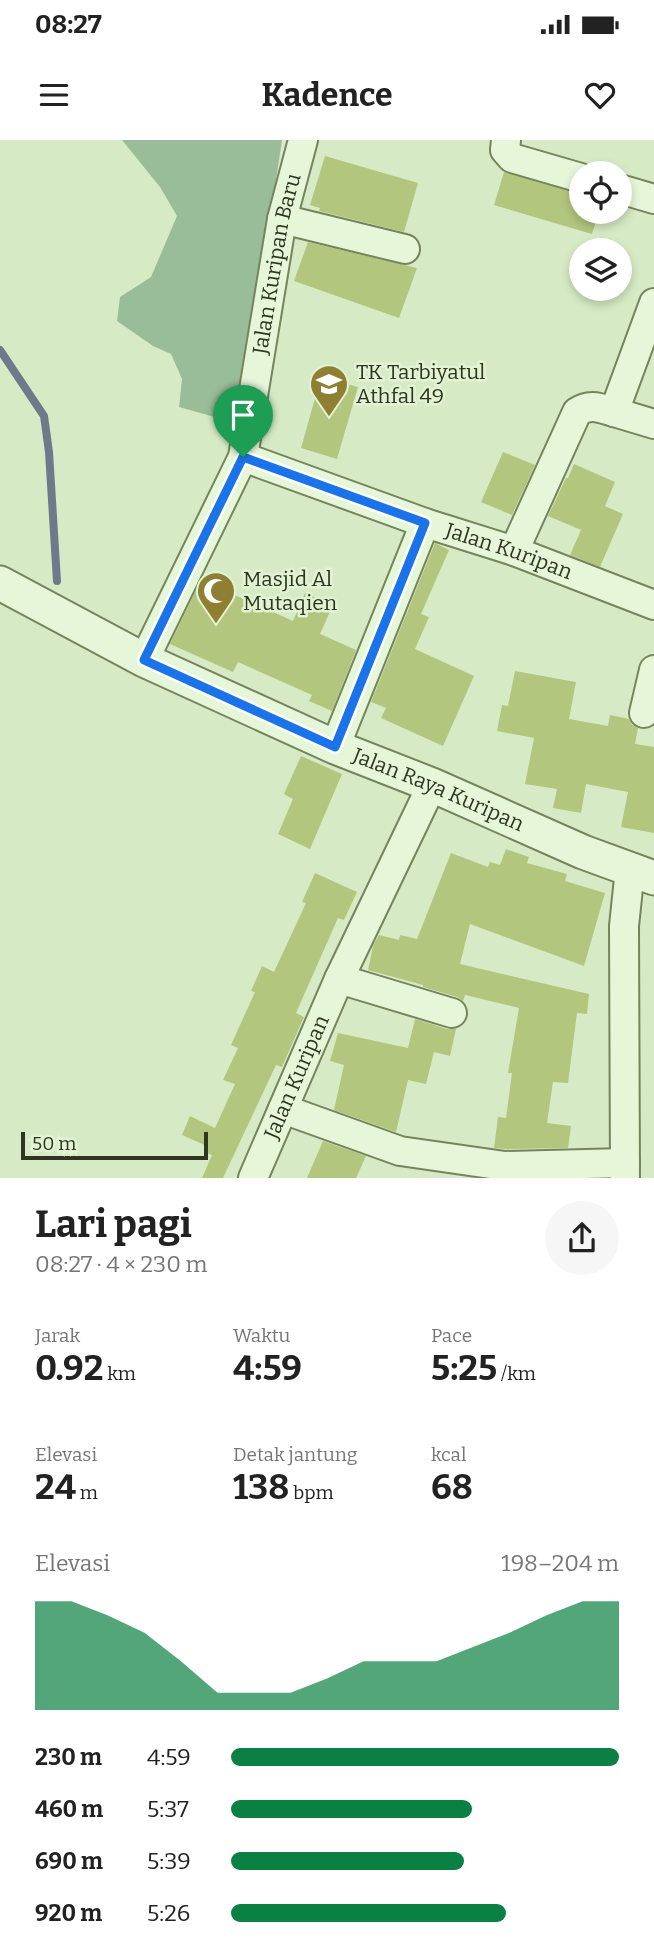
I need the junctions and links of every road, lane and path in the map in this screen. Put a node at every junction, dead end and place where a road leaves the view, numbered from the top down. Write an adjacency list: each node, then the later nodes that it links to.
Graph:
1 (303, 140): 6 (street, Jalan Kuripan Baru)
2 (506, 140): 3 (street)
3 (569, 175)
4 (632, 193): 5 (street)
5 (654, 199)
6 (282, 219): 7 (street); 11 (street, Jalan Kuripan Baru)
7 (405, 249)
8 (653, 309): 9 (street)
9 (614, 412): 10 (street); 13 (street)
10 (654, 424)
11 (243, 457): 12 (street, Jalan Kuripan); 16 (street, Jalan Kuripan Baru)
12 (425, 523): 13 (street, Jalan Kuripan); 19 (street)
13 (514, 551): 15 (street, Jalan Kuripan)
14 (0, 583): 16 (street, Jalan Raya Kuripan)
15 (654, 605)
16 (144, 660): 19 (street, Jalan Raya Kuripan)
17 (654, 670): 18 (street)
18 (644, 713)
19 (335, 747): 20 (street, Jalan Raya Kuripan)
20 (432, 785): 21 (street, Jalan Raya Kuripan); 22 (street, Jalan Kuripan)
21 (642, 873): 25 (street)
22 (339, 979): 23 (street); 24 (street, Jalan Kuripan)
23 (452, 1013)
24 (283, 1109): 25 (street); 26 (street, Jalan Kuripan)
25 (625, 1171)
26 (253, 1178)

